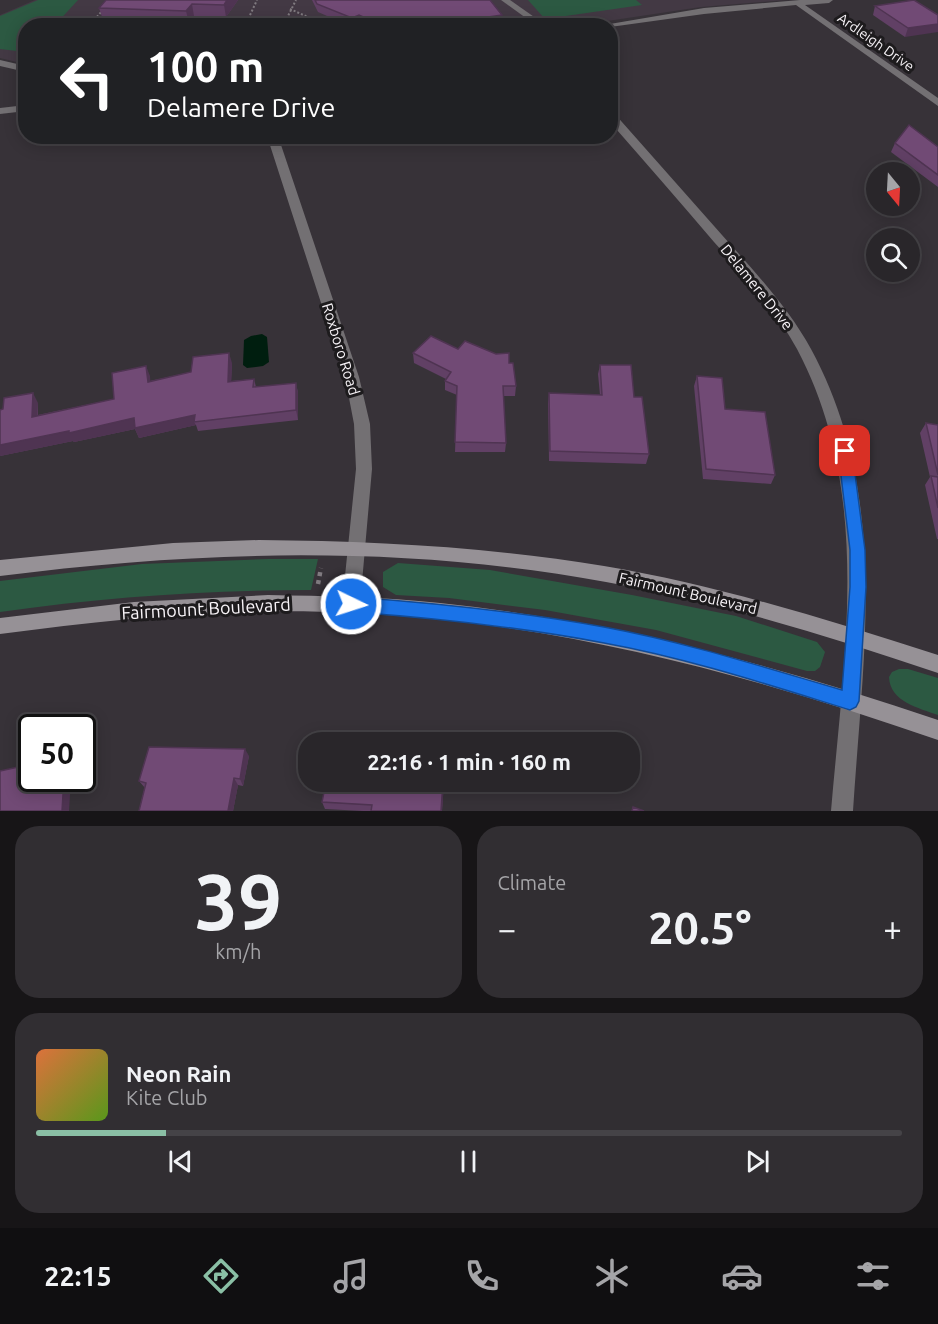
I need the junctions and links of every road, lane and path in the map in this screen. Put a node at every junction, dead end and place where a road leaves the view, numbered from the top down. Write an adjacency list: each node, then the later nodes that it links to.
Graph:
1 (257, 0): 9 (path)
2 (296, 0): 7 (path)
3 (505, 0): 12 (lane)
4 (829, 0): 5 (street)
5 (799, 4): 13 (street); 16 (street, Ardleigh Drive)
6 (104, 9): 8 (path)
7 (290, 9): 10 (path); 11 (path)
8 (96, 18)
9 (249, 18)
10 (286, 18)
11 (308, 18)
12 (531, 18)
13 (618, 24)
14 (0, 63): 15 (street)
15 (18, 67)
16 (938, 103)
17 (18, 109): 18 (street)
18 (0, 111)
19 (618, 124): 27 (street, Delamere Drive)
20 (275, 144): 21 (street, Roxboro Road)
21 (358, 548): 23 (main road, Fairmount Boulevard); 25 (street, Roxboro Road); 27 (main road, Fairmount Boulevard)
22 (322, 564): 24 (path)
23 (0, 568)
24 (317, 588)
25 (351, 604): 26 (main road, Fairmount Boulevard); 29 (main road, Fairmount Boulevard)
26 (0, 626)
27 (854, 636): 28 (main road, Fairmount Boulevard); 29 (street, Delamere Drive)
28 (938, 664)
29 (850, 701): 30 (main road, Fairmount Boulevard); 31 (street, Delamere Drive)
30 (938, 730)
31 (842, 811)

